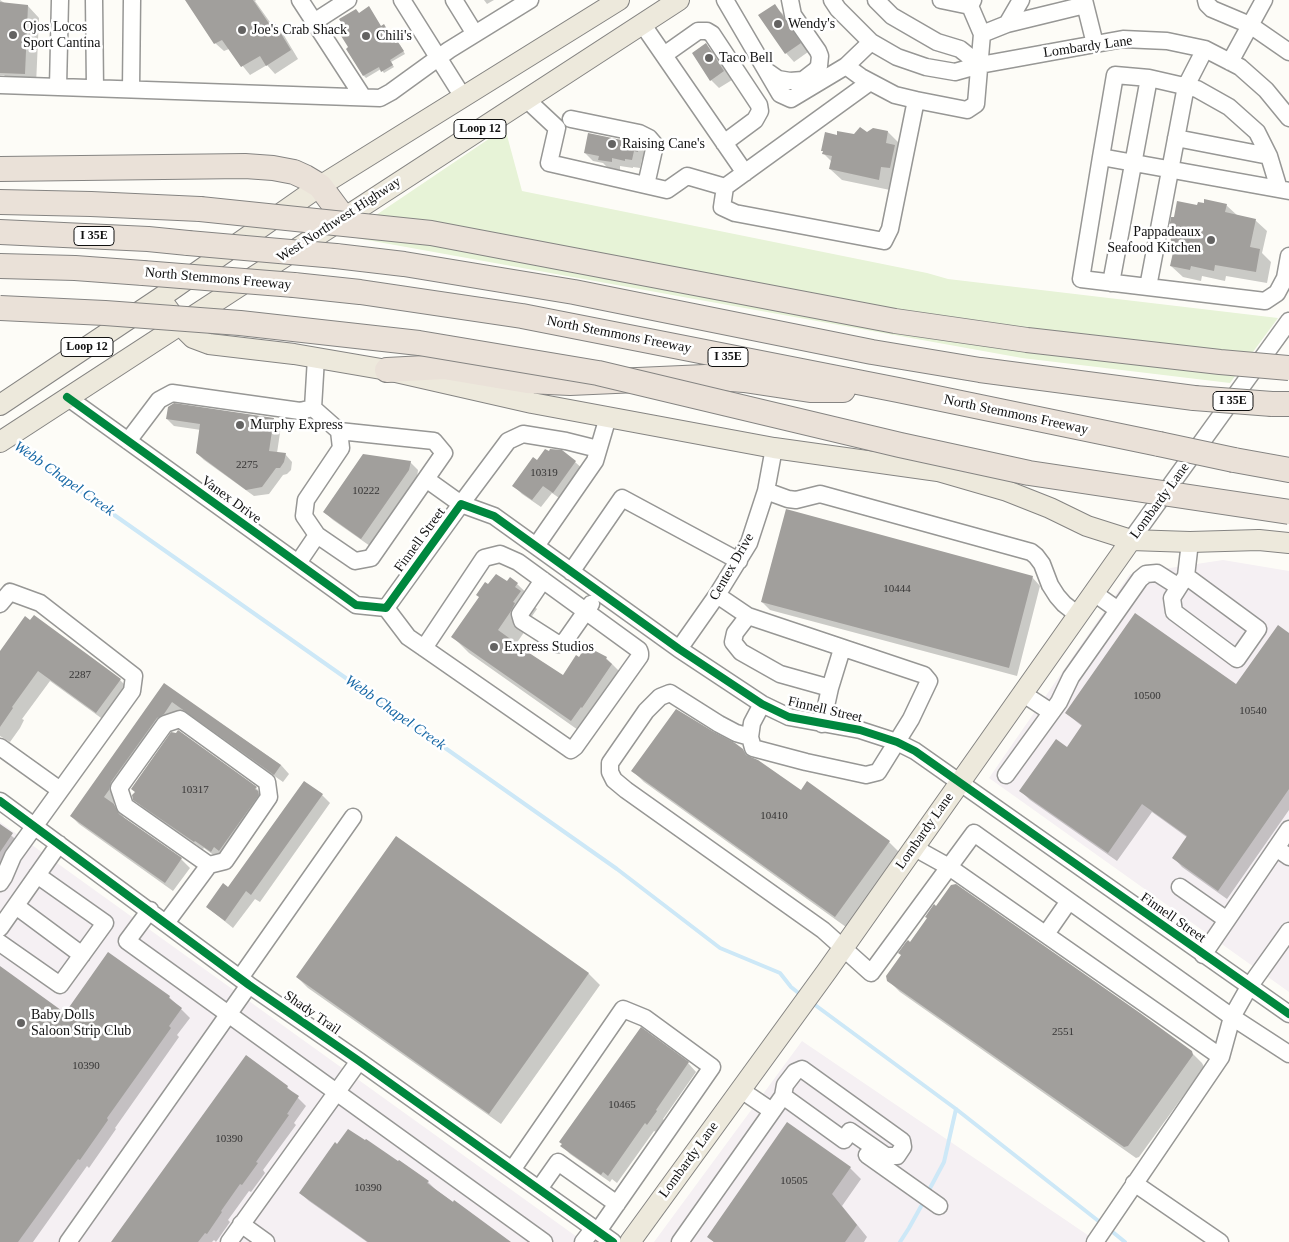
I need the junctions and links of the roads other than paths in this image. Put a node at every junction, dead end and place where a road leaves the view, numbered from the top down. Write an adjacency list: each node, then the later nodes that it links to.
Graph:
1 (60, 0): 41 (street)
2 (94, 0): 42 (street)
3 (132, 0): 43 (street)
4 (300, 0): 21 (street)
5 (348, 0): 21 (street)
6 (402, 0): 32 (street)
7 (454, 0): 25 (street)
8 (530, 0): 25 (street)
9 (618, 0): 45 (main road, Loop 12)
10 (679, 0): 23 (main road, West Northwest Highway / Loop 12)
11 (725, 0): 36 (street)
12 (790, 0): 36 (street)
13 (832, 0): 27 (street, Lombardy Lane)
14 (876, 0): 34 (street)
15 (941, 0): 19 (street)
16 (1021, 0): 22 (street)
17 (1206, 0): 24 (street)
18 (1264, 0): 24 (street)
19 (972, 3): 26 (street)
20 (1084, 3): 22 (street); 28 (street)
21 (314, 22): 44 (street)
22 (1007, 24): 26 (street)
23 (643, 25): 31 (street); 46 (main road, West Northwest Highway / Loop 12)
24 (1250, 25): 30 (street); 33 (street)
25 (475, 34): 32 (street)
26 (982, 34): 34 (street)
27 (871, 42): 34 (street, Lombardy Lane); 35 (street)
28 (1094, 44): 29 (street, Lombardy Lane); 34 (street, Lombardy Lane)
29 (1206, 49): 33 (street, Lombardy Lane); 40 (street)
30 (1289, 52)
31 (664, 56): 51 (street); 51 (street)
32 (438, 58): 44 (street); 45 (street)
33 (1230, 62): 48 (street, Lombardy Lane)
34 (980, 65): 47 (street)
35 (846, 66): 36 (street); 38 (street)
36 (768, 72)
37 (1149, 78): 40 (street); 53 (street); 54 (street)
38 (870, 82): 47 (street); 57 (street)
39 (0, 85): 41 (street)
40 (1186, 86): 50 (street); 52 (street)
41 (58, 87): 42 (street)
42 (95, 88): 43 (street)
43 (131, 89): 44 (street)
44 (363, 97)
45 (463, 97): 59 (main road, Loop 12)
46 (526, 99): 58 (street); 63 (main road, West Northwest Highway / Loop 12)
47 (916, 100): 60 (street)
48 (1289, 118)
49 (571, 119): 58 (street)
50 (1176, 138): 52 (street); 56 (street)
51 (724, 143): 57 (street)
52 (1269, 156): 61 (street)
53 (1101, 157): 54 (street); 67 (street)
54 (1133, 163): 56 (street); 67 (street)
55 (0, 169): 59 (highway)
56 (1170, 170): 61 (street); 68 (street)
57 (744, 172): 60 (street)
58 (646, 185): 60 (street)
59 (320, 186): 63 (highway); 69 (main road, Loop 12)
60 (725, 187)
61 (1284, 190)
62 (0, 202): 74 (highway, bridge)
63 (343, 217): 72 (main road, West Northwest Highway / Loop 12)
64 (0, 232): 79 (highway, I 35E, bridge)
65 (1289, 256): 68 (street)
66 (0, 266): 76 (highway, North Stemmons Freeway / I 35E, bridge)
67 (1111, 283): 68 (street)
68 (1148, 287)
69 (160, 298): 72 (main road, North Stemmons Freeway); 78 (main road, Loop 12)
70 (0, 308): 91 (highway, bridge)
71 (1289, 321): 94 (street, Lombardy Lane)
72 (180, 325): 73 (main road, North Stemmons Freeway); 77 (main road, West Northwest Highway / Loop 12)
73 (316, 358): 75 (main road, North Stemmons Freeway); 80 (street)
74 (1289, 368)
75 (387, 370): 76 (highway); 81 (main road, North Stemmons Freeway)
76 (898, 390): 87 (highway, North Stemmons Freeway / I 35E, bridge)
77 (66, 397): 83 (street, Vanex Drive); 84 (main road, West Northwest Highway / Loop 12)
78 (7, 400)
79 (1281, 404)
80 (313, 408): 82 (street); 83 (street)
81 (608, 417): 85 (main road, North Stemmons Freeway); 86 (street)
82 (339, 431): 88 (street); 93 (street)
83 (128, 441): 99 (street, Vanex Drive)
84 (0, 442)
85 (774, 448): 89 (street, Centex Drive); 92 (main road, North Stemmons Freeway)
86 (598, 449): 90 (street); 97 (street)
87 (1289, 470)
88 (426, 478): 90 (street); 93 (street)
89 (766, 491): 98 (street, Centex Drive); 111 (street)
90 (461, 504): 97 (street, Finnell Street); 108 (street, Finnell Street)
91 (1289, 512)
92 (1087, 526): 94 (main road, North Stemmons Freeway); 100 (main road)
93 (317, 535): 99 (street)
94 (1131, 540): 95 (main road, North Stemmons Freeway); 100 (main road, Lombardy Lane)
95 (1190, 542): 96 (main road, North Stemmons Freeway); 103 (street)
96 (1289, 543)
97 (536, 546): 101 (street, Finnell Street)
98 (739, 561): 101 (street); 106 (street, Centex Drive)
99 (298, 563): 108 (street, Vanex Drive)
100 (1109, 571): 105 (main road, Lombardy Lane)
101 (571, 572): 104 (street, Finnell Street)
102 (543, 580): 110 (street); 110 (street); 113 (street)
103 (1183, 582): 103 (street); 109 (street)
104 (599, 592): 110 (street); 114 (street, Finnell Street)
105 (1094, 593): 109 (street); 111 (main road, Lombardy Lane)
106 (717, 595): 112 (street); 114 (street, Centex Drive)
107 (0, 604): 126 (street)
108 (386, 608): 113 (street)
109 (1118, 610): 119 (street)
110 (586, 612): 113 (street)
111 (1078, 615): 117 (main road, Lombardy Lane)
112 (748, 616): 115 (street); 116 (street)
113 (424, 648)
114 (679, 649): 118 (street, Finnell Street)
115 (842, 649): 116 (street); 122 (street)
116 (830, 688): 120 (street)
117 (1022, 693): 119 (street); 125 (main road, Lombardy Lane)
118 (762, 704): 120 (street, Finnell Street); 121 (street)
119 (1051, 712): 124 (street)
120 (822, 724): 122 (street, Finnell Street)
121 (750, 737): 122 (street); 148 (street)
122 (897, 742): 125 (street, Finnell Street)
123 (0, 747): 126 (street)
124 (1006, 775)
125 (959, 782): 132 (main road, Lombardy Lane); 150 (street, Finnell Street)
126 (60, 790): 129 (street)
127 (0, 801): 129 (street, Shady Trail)
128 (353, 817): 151 (street)
129 (34, 826): 131 (street, Shady Trail); 137 (street)
130 (1289, 829): 133 (street)
131 (59, 844): 136 (street); 141 (street, Shady Trail)
132 (913, 848): 135 (street); 148 (main road, Lombardy Lane)
133 (1283, 852): 142 (street)
134 (209, 865): 134 (street); 143 (street)
135 (949, 867): 139 (street); 146 (street); 148 (street)
136 (38, 875): 140 (street); 149 (street)
137 (0, 883)
138 (1180, 887): 142 (street)
139 (1069, 900): 146 (street); 155 (street)
140 (16, 906): 144 (street); 149 (street)
141 (150, 910): 143 (street, Shady Trail); 154 (street)
142 (1227, 920): 150 (street)
143 (166, 923): 151 (street, Shady Trail)
144 (0, 928)
145 (1289, 931): 152 (street)
146 (1046, 934): 157 (street)
147 (0, 943): 149 (street)
148 (842, 949): 159 (main road, Lombardy Lane)
149 (82, 954)
150 (1204, 955): 152 (street, Finnell Street)
151 (245, 982): 154 (street); 158 (street, Shady Trail)
152 (1249, 987): 153 (street, Finnell Street); 155 (street)
153 (1289, 1014)
154 (229, 1015): 160 (street); 172 (street)
155 (1232, 1017): 156 (street); 157 (street)
156 (1289, 1054)
157 (1221, 1057): 165 (street)
158 (358, 1061): 160 (street); 164 (street, Shady Trail)
159 (741, 1090): 162 (street); 178 (main road, Lombardy Lane)
160 (336, 1093): 169 (street); 175 (street)
161 (783, 1096): 162 (street); 163 (street); 163 (street)
162 (772, 1111): 171 (street)
163 (844, 1140): 168 (street)
164 (512, 1170): 166 (street, Shady Trail); 167 (street)
165 (1131, 1188): 179 (street); 180 (street)
166 (539, 1189): 167 (street); 170 (street, Shady Trail)
167 (617, 1204): 170 (street)
168 (939, 1206)
169 (241, 1224): 173 (street); 174 (street)
170 (596, 1229): 176 (street); 177 (street, Shady Trail)
171 (683, 1241)
172 (68, 1242)
173 (229, 1242)
174 (266, 1242)
175 (544, 1242)
176 (584, 1242)
177 (613, 1242)
178 (630, 1242)
179 (1095, 1242)
180 (1220, 1242)

